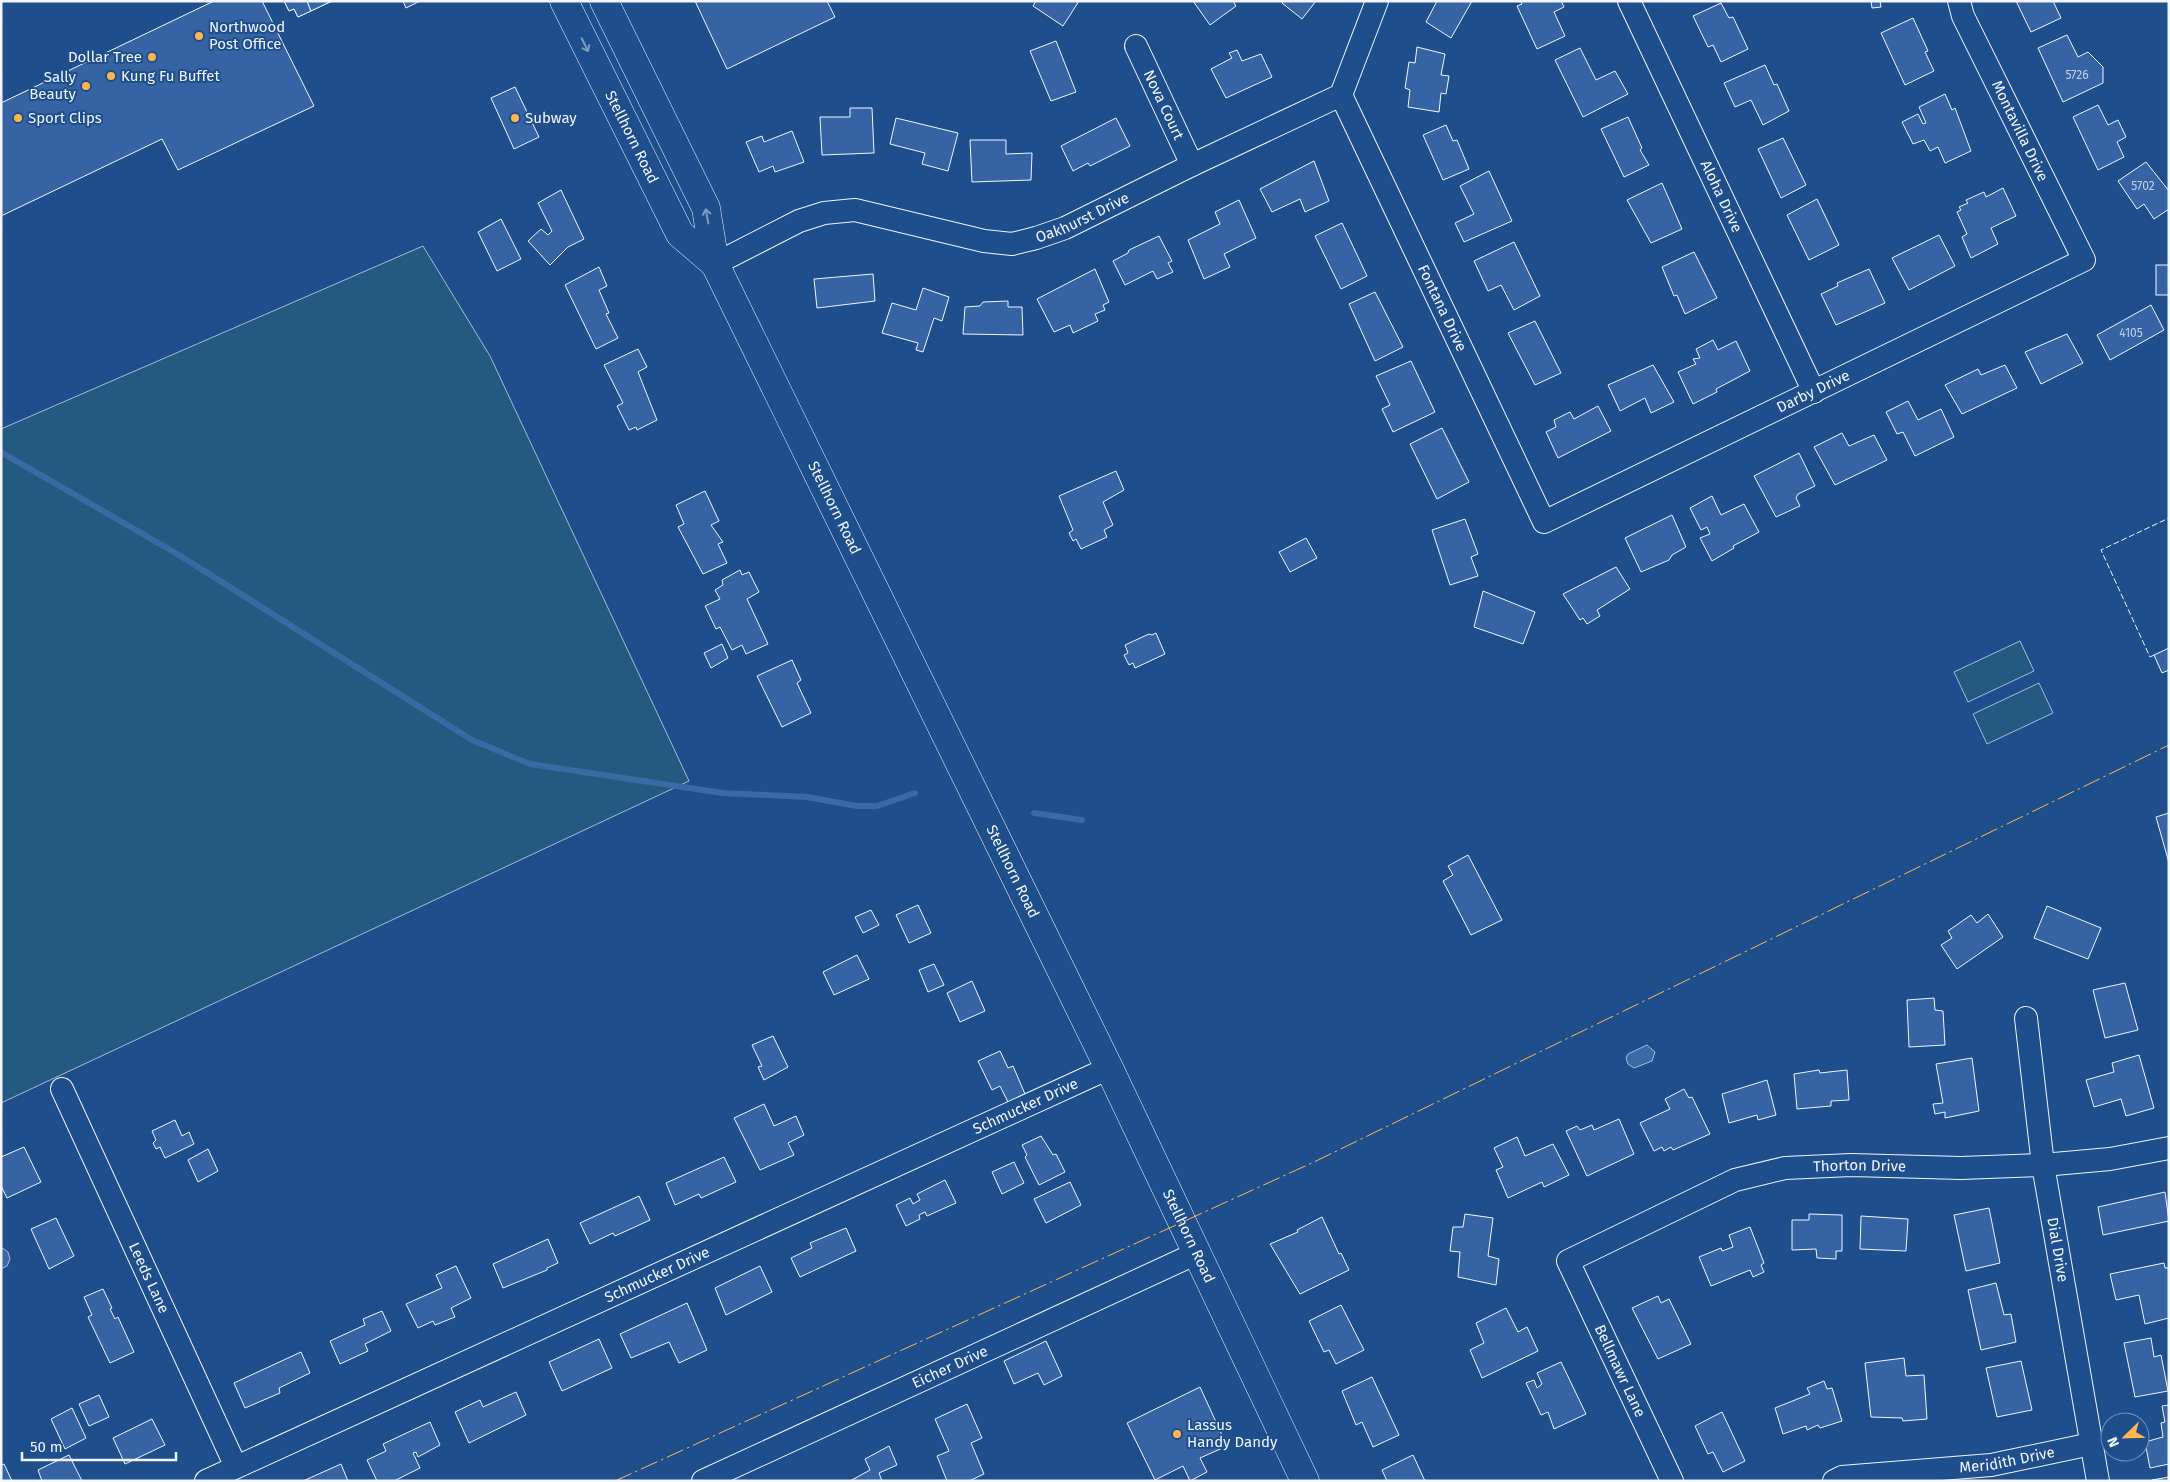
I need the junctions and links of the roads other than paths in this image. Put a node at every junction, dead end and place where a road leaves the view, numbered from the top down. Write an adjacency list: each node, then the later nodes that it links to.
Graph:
1 (564, 1): 10 (main road, Stellhorn Road, one-way to 10)
2 (604, 1): 10 (main road, Stellhorn Road, one-way to 2)
3 (1377, 1): 7 (street)
4 (1629, 1): 11 (street, Aloha Drive)
5 (1959, 1): 9 (street, Montavilla Drive)
6 (1136, 46): 8 (street, Nova Court)
7 (1341, 96): 8 (street, Oakhurst Drive); 12 (street, Fontana Drive)
8 (1192, 165): 10 (street, Oakhurst Drive)
9 (2084, 260): 11 (street, Darby Drive)
10 (715, 264): 14 (main road, Stellhorn Road)
11 (1814, 392): 12 (street, Darby Drive)
12 (1544, 522)
13 (2026, 1018): 17 (street, Dial Drive)
14 (1109, 1068): 18 (main road, Stellhorn Road); 21 (street, Schmucker Drive)
15 (62, 1089): 21 (street, Leeds Lane)
16 (2169, 1148): 17 (street, Thorton Drive)
17 (2043, 1165): 19 (street, Thorton Drive); 20 (street, Dial Drive)
18 (1197, 1254): 23 (street, Eicher Drive); 24 (main road, Stellhorn Road)
19 (1568, 1261): 25 (street, Bellmawr Lane)
20 (2091, 1444): 26 (street, Meridith Drive); 27 (street, Dial Drive)
21 (236, 1467): 22 (street, Schmucker Drive)
22 (206, 1481)
23 (703, 1481)
24 (1305, 1481)
25 (1672, 1481)
26 (1834, 1481)
27 (2098, 1481)

